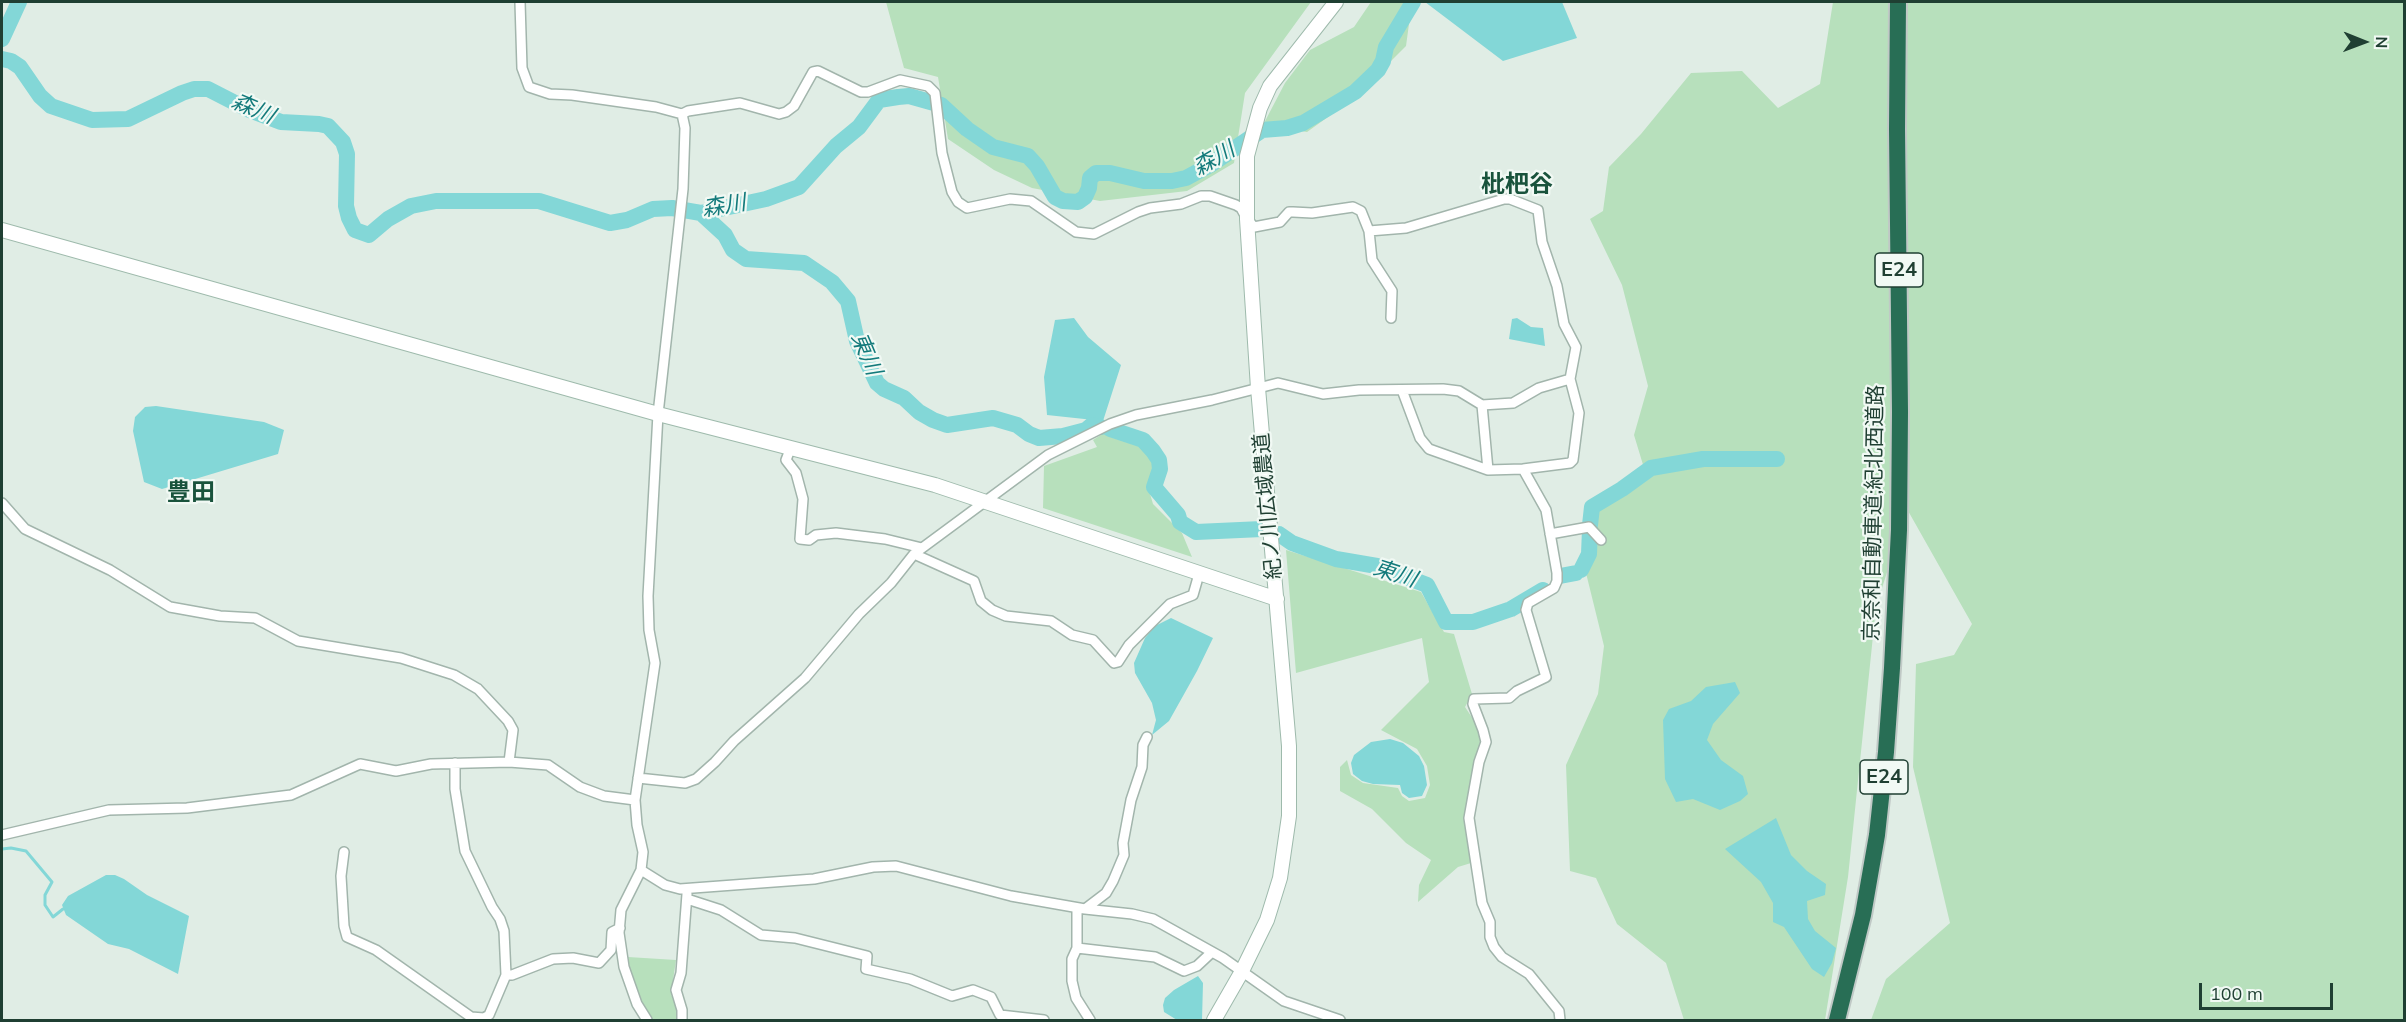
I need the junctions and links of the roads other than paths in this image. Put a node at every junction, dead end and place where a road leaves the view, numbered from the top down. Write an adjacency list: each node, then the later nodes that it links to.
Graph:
1 (520, 2): 4 (street)
2 (1336, 2): 5 (street, 紀ノ川広域農道)
3 (1898, 2): 49 (highway, 京奈和自動車道;紀北西道路 / E24)
4 (682, 114): 5 (street); 13 (street)
5 (1247, 219): 7 (street); 10 (street, 紀ノ川広域農道)
6 (2, 230): 13 (street)
7 (1369, 231): 8 (street); 9 (street)
8 (1391, 318)
9 (1570, 379): 12 (street); 15 (street)
10 (1258, 388): 11 (street); 17 (street); 25 (street, 紀ノ川広域農道)
11 (1402, 390): 12 (street); 16 (street)
12 (1482, 405): 16 (street)
13 (658, 414): 14 (street); 29 (street)
14 (790, 447): 17 (street); 23 (street)
15 (1523, 469): 16 (street); 21 (street)
16 (1488, 470)
17 (984, 501): 23 (street); 24 (street)
18 (2, 504): 19 (street)
19 (11, 513): 20 (street); 27 (street)
20 (2, 517)
21 (1550, 534): 22 (street); 48 (street)
22 (1601, 540)
23 (918, 551): 24 (street); 29 (street)
24 (1199, 574): 25 (street)
25 (1277, 599): 39 (street, 紀ノ川広域農道)
26 (1147, 738): 35 (street)
27 (509, 762): 28 (street); 30 (street)
28 (454, 764): 31 (street); 40 (street)
29 (638, 778): 30 (street)
30 (634, 800): 33 (street)
31 (2, 835)
32 (344, 852): 41 (street)
33 (641, 870): 34 (street); 36 (street)
34 (687, 894): 35 (street); 43 (street); 44 (street)
35 (1081, 909): 37 (street); 38 (street)
36 (620, 928): 40 (street); 42 (street)
37 (1077, 948): 38 (street); 45 (street)
38 (1212, 952): 39 (street)
39 (1241, 973): 46 (street, 紀ノ川広域農道); 47 (street)
40 (506, 975): 41 (street)
41 (459, 1016)
42 (647, 1020)
43 (682, 1020)
44 (1044, 1020)
45 (1090, 1020)
46 (1214, 1020)
47 (1340, 1020)
48 (1560, 1020)
49 (1838, 1020)

